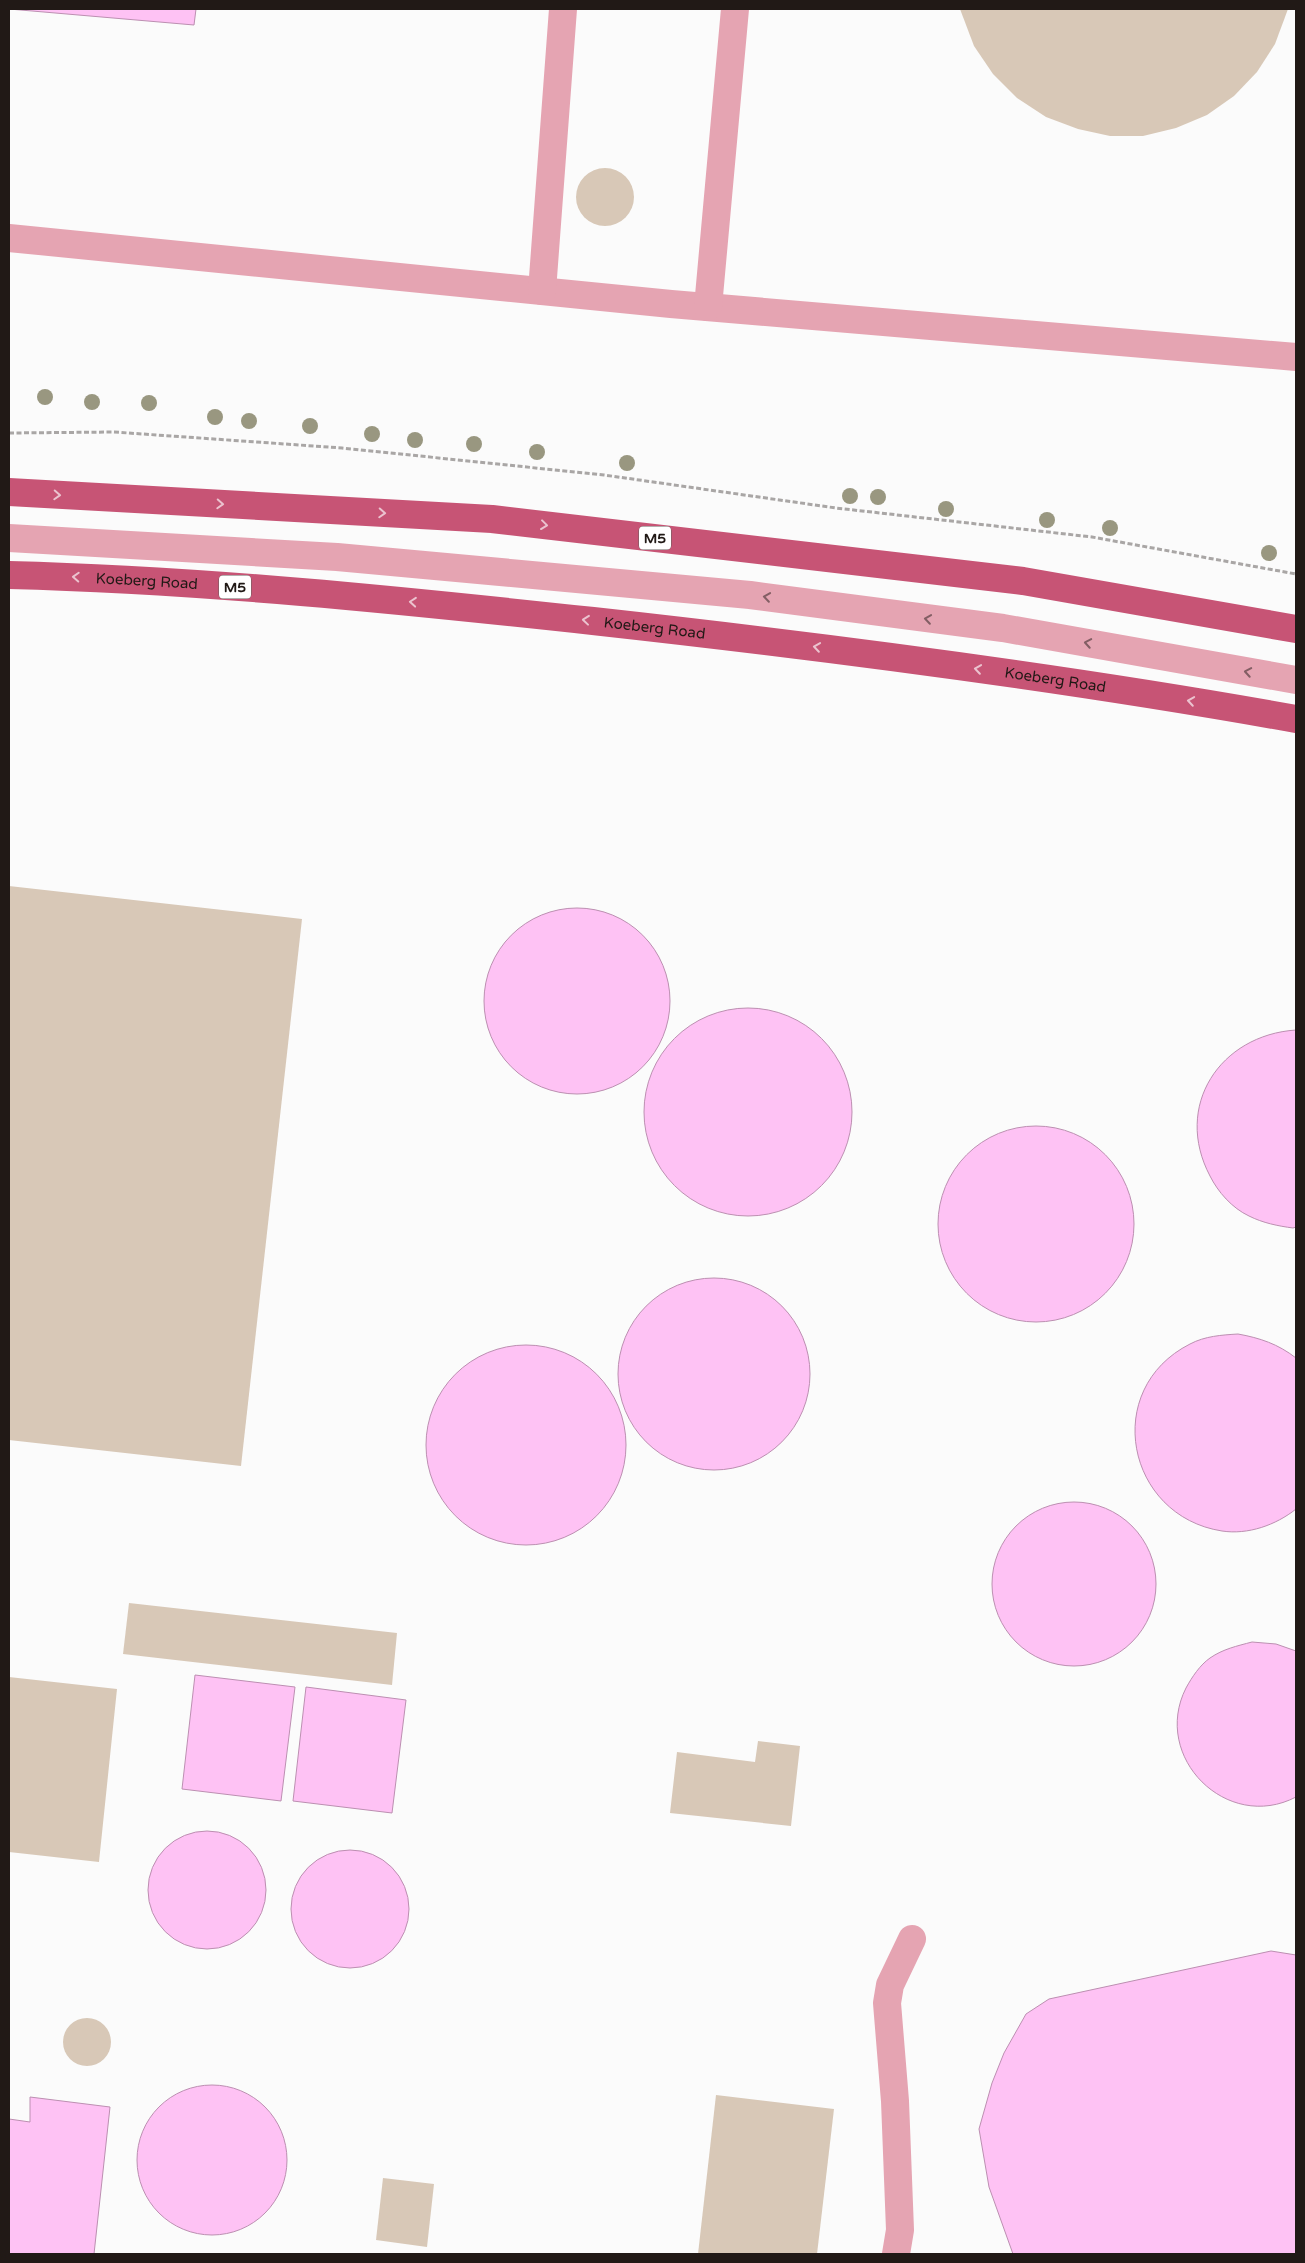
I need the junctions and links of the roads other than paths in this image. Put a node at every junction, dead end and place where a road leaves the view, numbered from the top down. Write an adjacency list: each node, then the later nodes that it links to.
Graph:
1 (563, 9): 4 (lane)
2 (735, 9): 5 (lane)
3 (9, 238): 4 (lane)
4 (542, 291): 5 (lane)
5 (708, 307): 6 (lane)
6 (1296, 357)
7 (9, 492): 10 (main road, M5, one-way to 10)
8 (9, 538): 11 (lane, one-way to 8)
9 (9, 575): 12 (main road, Koeberg Road / M5, one-way to 9)
10 (1296, 630)
11 (1296, 680)
12 (1296, 719)
13 (912, 1939): 14 (lane)
14 (896, 2254)

